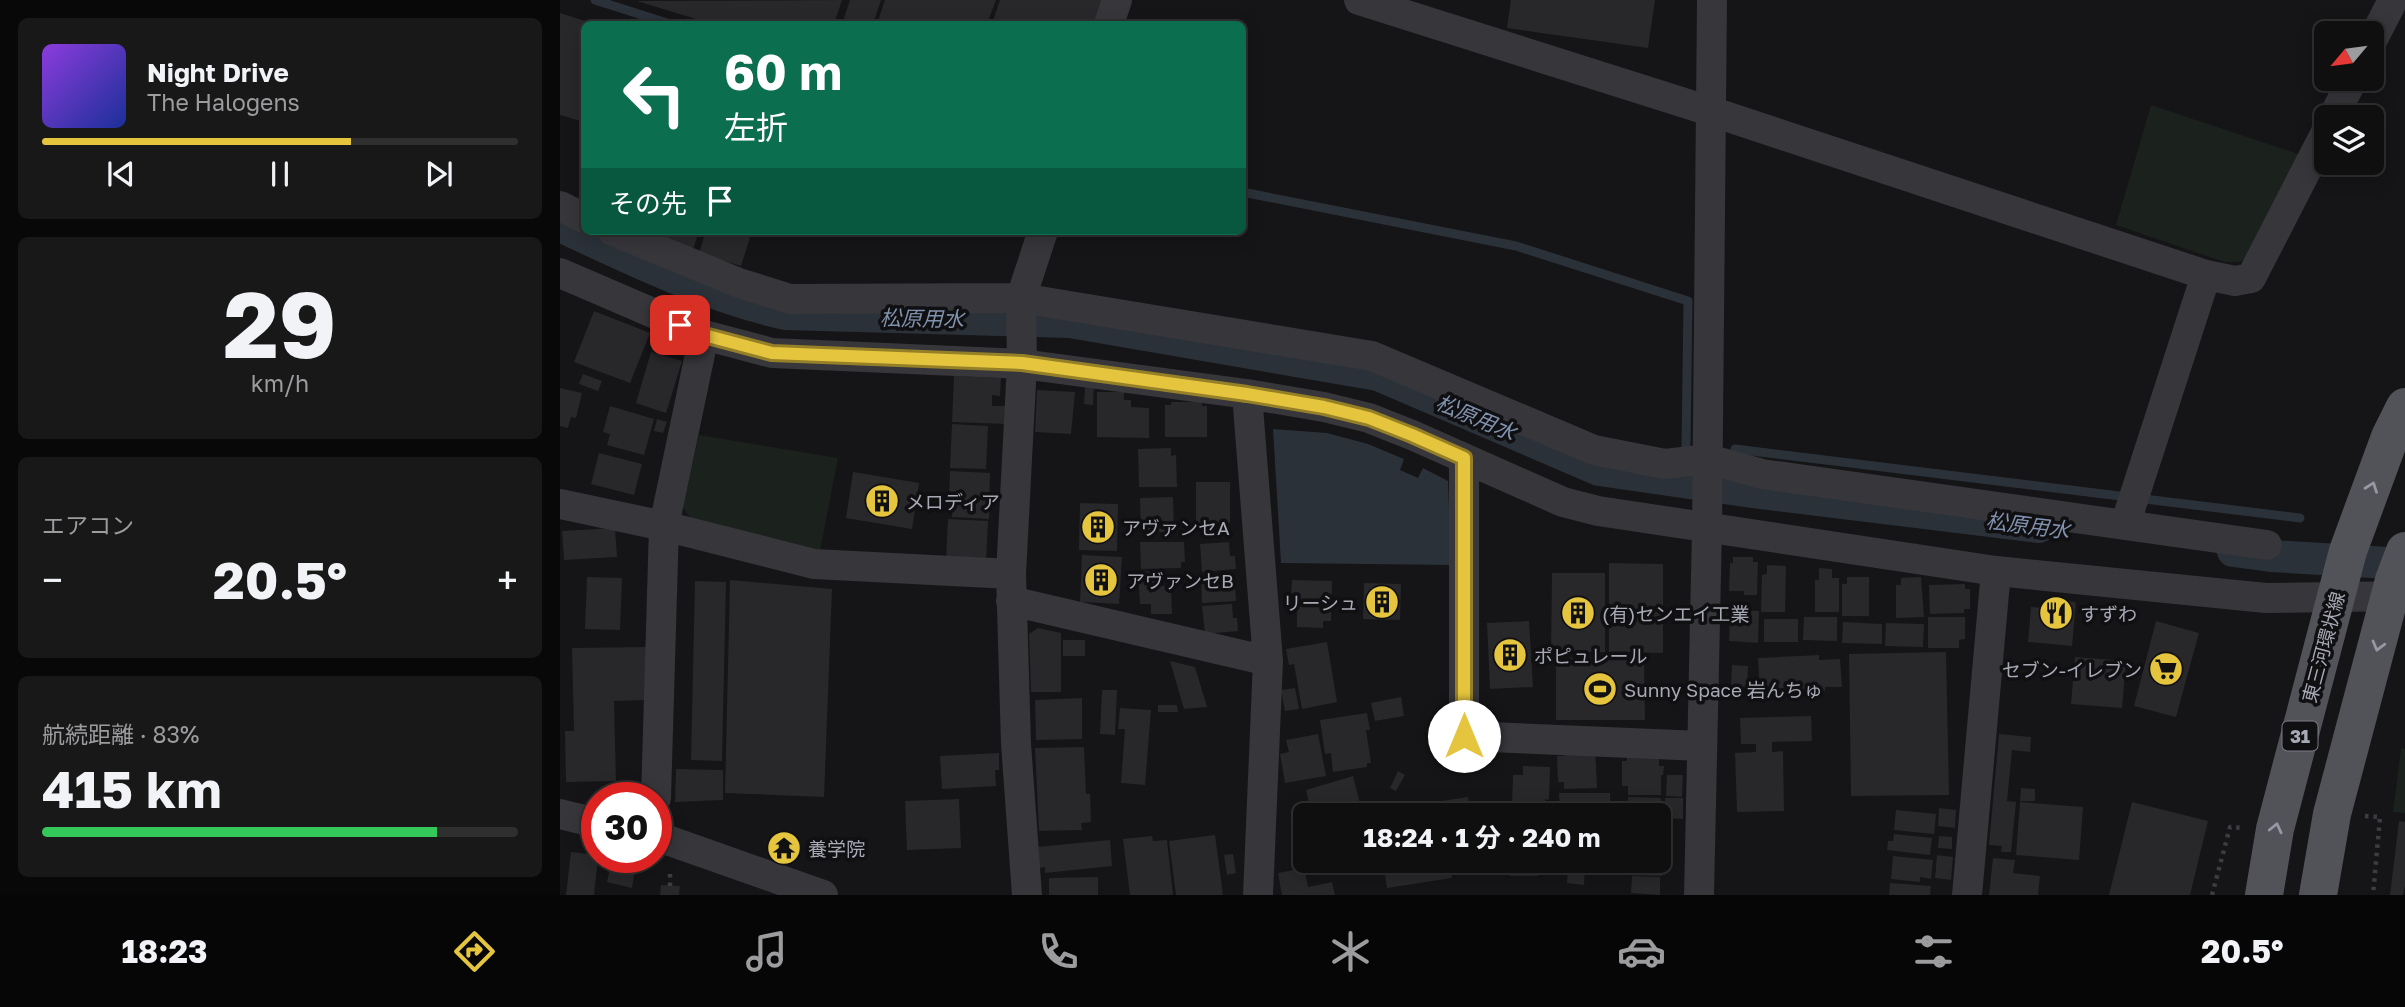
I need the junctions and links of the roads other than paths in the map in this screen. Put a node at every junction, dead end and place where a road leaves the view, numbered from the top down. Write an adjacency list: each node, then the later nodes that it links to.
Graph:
1 (1117, 0): 5 (street)
2 (1359, 0): 7 (street)
3 (1712, 0): 7 (street)
4 (2393, 0): 6 (street)
5 (1110, 21)
6 (2382, 21)
7 (1713, 112): 14 (street); 20 (street)
8 (2314, 155): 14 (street)
9 (560, 206): 10 (street)
10 (581, 216)
11 (623, 235): 15 (street)
12 (1041, 235): 15 (street)
13 (560, 273): 16 (street)
14 (2206, 275): 22 (street)
15 (1022, 326): 16 (street); 17 (street); 20 (street); 29 (street)
16 (704, 335): 24 (street)
17 (1247, 394): 19 (street); 30 (street)
18 (2405, 407): 27 (main road, 東三河環状線 / 31, one-way to 18)
19 (1464, 458): 23 (street); 31 (street)
20 (1707, 467): 22 (street); 23 (street)
21 (560, 504): 24 (street)
22 (2130, 507): 25 (street)
23 (1707, 516): 26 (street); 31 (street)
24 (664, 526): 29 (street); 32 (street)
25 (2267, 545)
26 (1996, 571): 27 (street); 40 (street)
27 (2342, 575): 28 (street); 41 (main road, 東三河環状線 / 31, one-way to 27)
28 (2400, 575): 42 (main road, one-way to 42)
29 (1011, 587): 30 (street); 37 (street)
30 (1268, 661): 38 (street)
31 (1702, 746): 39 (street)
32 (656, 782)
33 (561, 818): 34 (street)
34 (581, 821)
35 (672, 842): 36 (street)
36 (823, 895)
37 (1027, 895)
38 (1258, 895)
39 (1699, 895)
40 (1967, 895)
41 (2264, 895)
42 (2318, 895)

